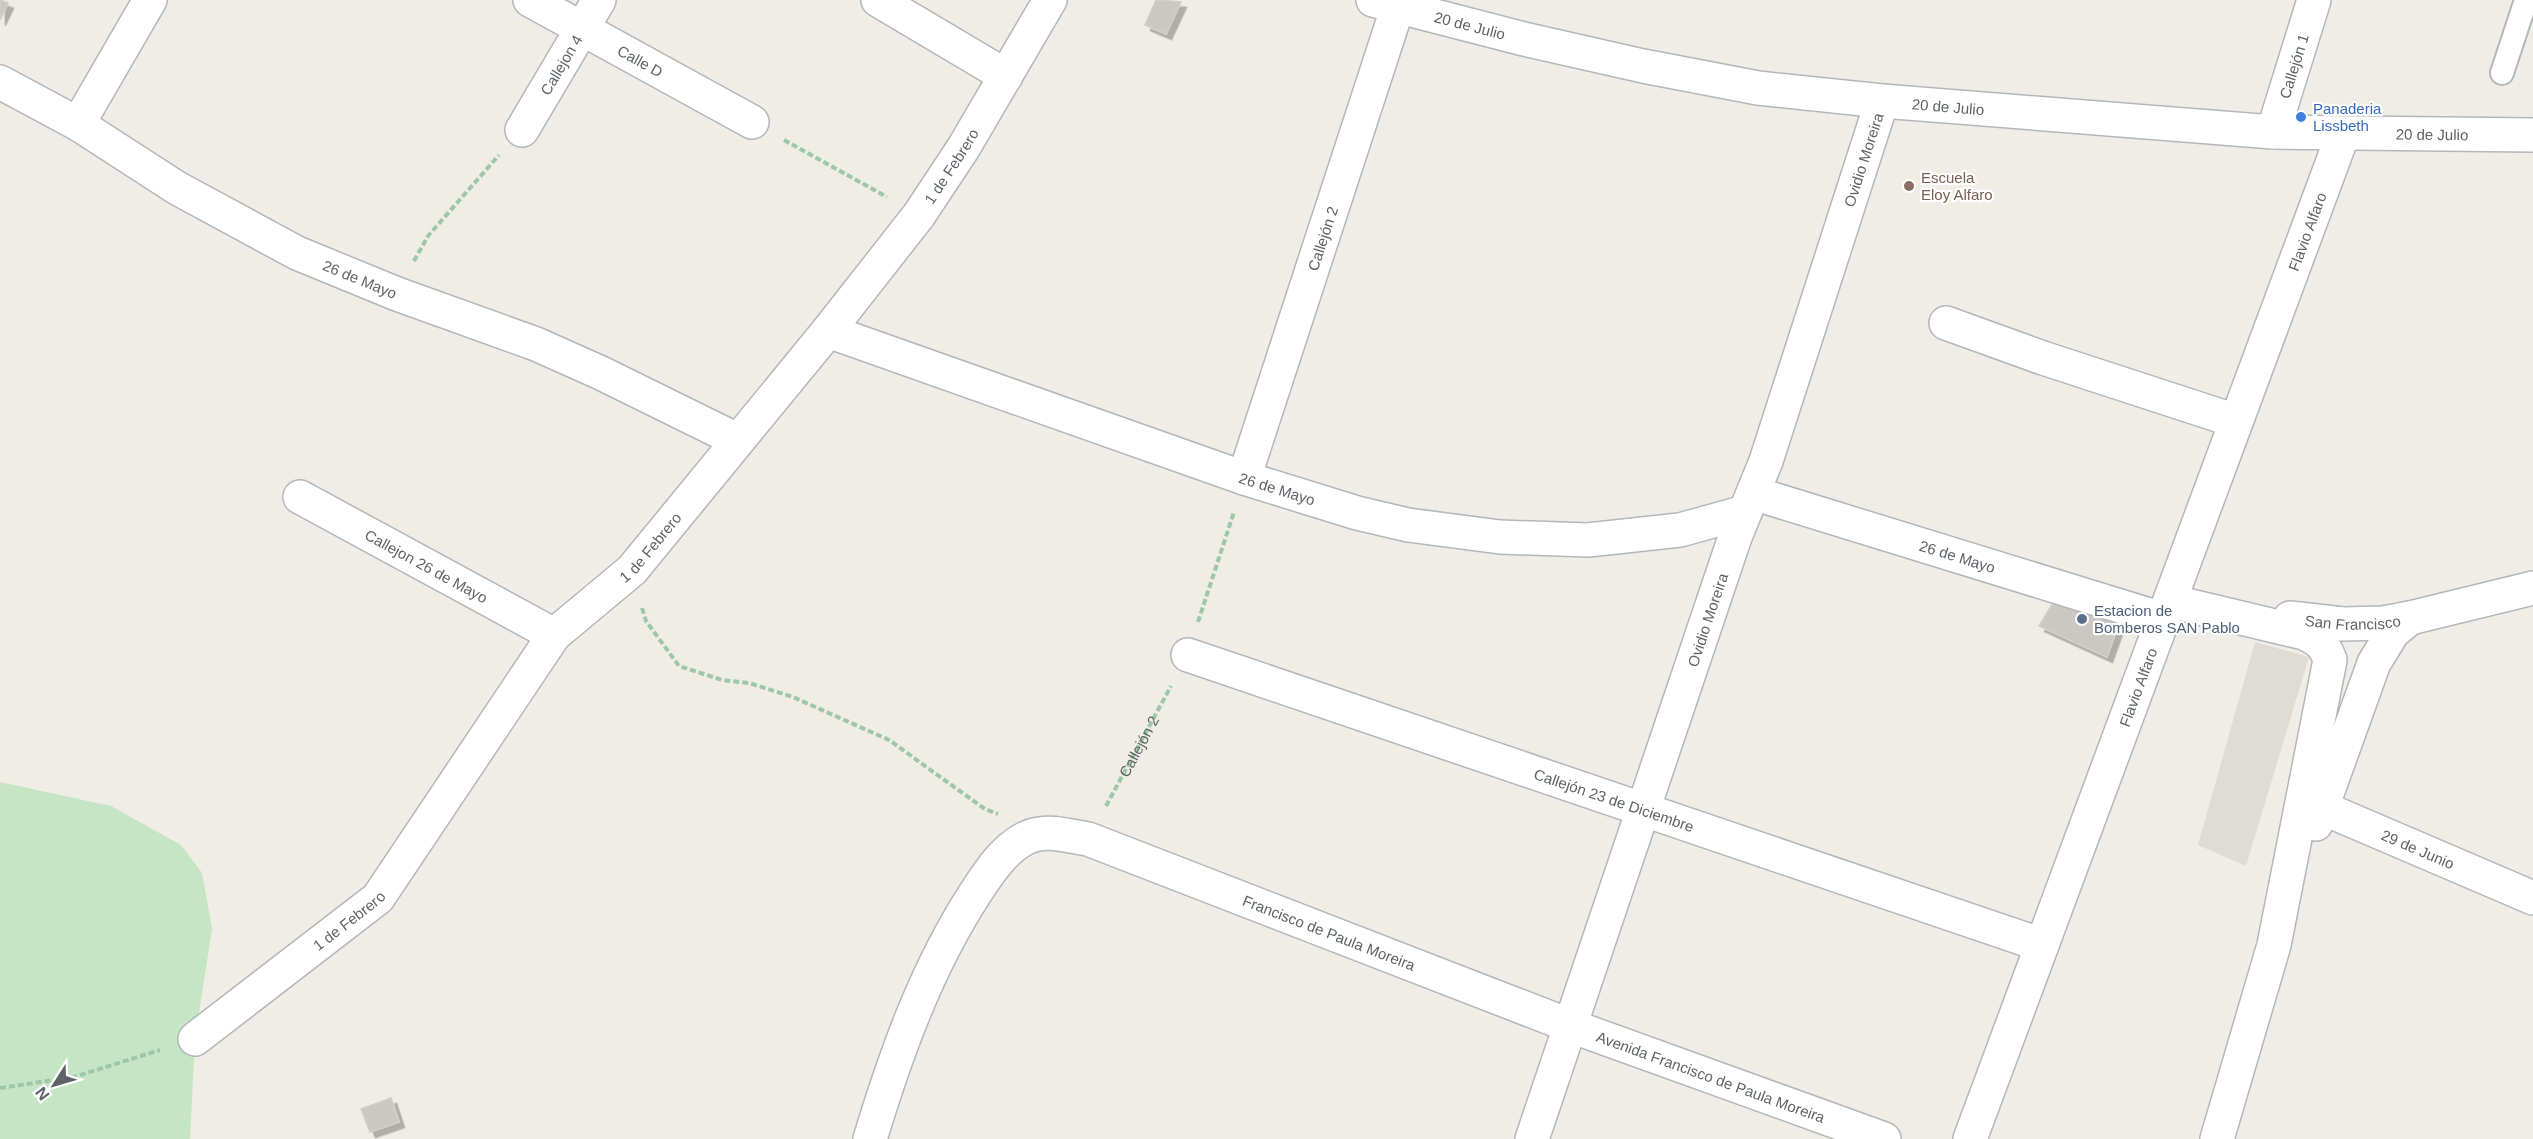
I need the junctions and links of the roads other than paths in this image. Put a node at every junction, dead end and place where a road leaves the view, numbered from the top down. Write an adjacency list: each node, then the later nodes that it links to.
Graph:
1 (150, 0): 15 (street)
2 (530, 0): 9 (street, Calle D)
3 (599, 0): 9 (street, Callejon 4)
4 (878, 0): 11 (street)
5 (1050, 0): 11 (street, 1 de Febrero)
6 (2314, 0): 17 (street, Callejón 1)
7 (2526, 0): 10 (lane)
8 (1390, 3): 13 (street, 20 de Julio); 24 (street, Callejón 2)
9 (582, 29): 14 (street, Calle D); 16 (street, Callejon 4)
10 (2502, 73)
11 (1006, 76): 21 (street, 1 de Febrero)
12 (0, 82): 15 (street, 26 de Mayo)
13 (1882, 101): 17 (street, 20 de Julio); 26 (street, Ovidio Moreira)
14 (752, 122)
15 (78, 124): 23 (street, 26 de Mayo)
16 (522, 129)
17 (2273, 132): 18 (street, 20 de Julio)
18 (2343, 134): 19 (street, 20 de Julio); 22 (street, Flavio Alfaro)
19 (2533, 135)
20 (1947, 323): 22 (street)
21 (828, 332): 23 (street, 1 de Febrero); 24 (street, 26 de Mayo)
22 (2236, 421): 30 (street, Flavio Alfaro)
23 (737, 440): 32 (street, 1 de Febrero)
24 (1244, 478): 26 (street, 26 de Mayo)
25 (300, 497): 32 (street, Callejon 26 de Mayo)
26 (1749, 503): 30 (street, 26 de Mayo); 35 (street, Ovidio Moreira)
27 (2533, 588): 28 (street, San Francisco)
28 (2492, 596): 29 (street); 31 (street, San Francisco)
29 (2533, 605)
30 (2166, 610): 31 (street, San Francisco); 34 (street); 37 (street, Flavio Alfaro)
31 (2410, 618): 34 (street)
32 (554, 635): 39 (street, 1 de Febrero)
33 (1188, 655): 35 (street, Callejón 23 de Diciembre)
34 (2313, 804): 36 (street, 29 de Junio); 44 (street)
35 (1643, 809): 37 (street, Callejón 23 de Diciembre); 38 (street, Ovidio Moreira)
36 (2533, 898)
37 (2042, 945): 43 (street, Flavio Alfaro)
38 (1571, 1026): 40 (street, Francisco de Paula Moreira); 41 (street, Ovidio Moreira); 42 (street, Avenida Francisco de Paula Moreira)
39 (195, 1039)
40 (870, 1139)
41 (1532, 1139)
42 (1884, 1139)
43 (1970, 1139)
44 (2217, 1139)

